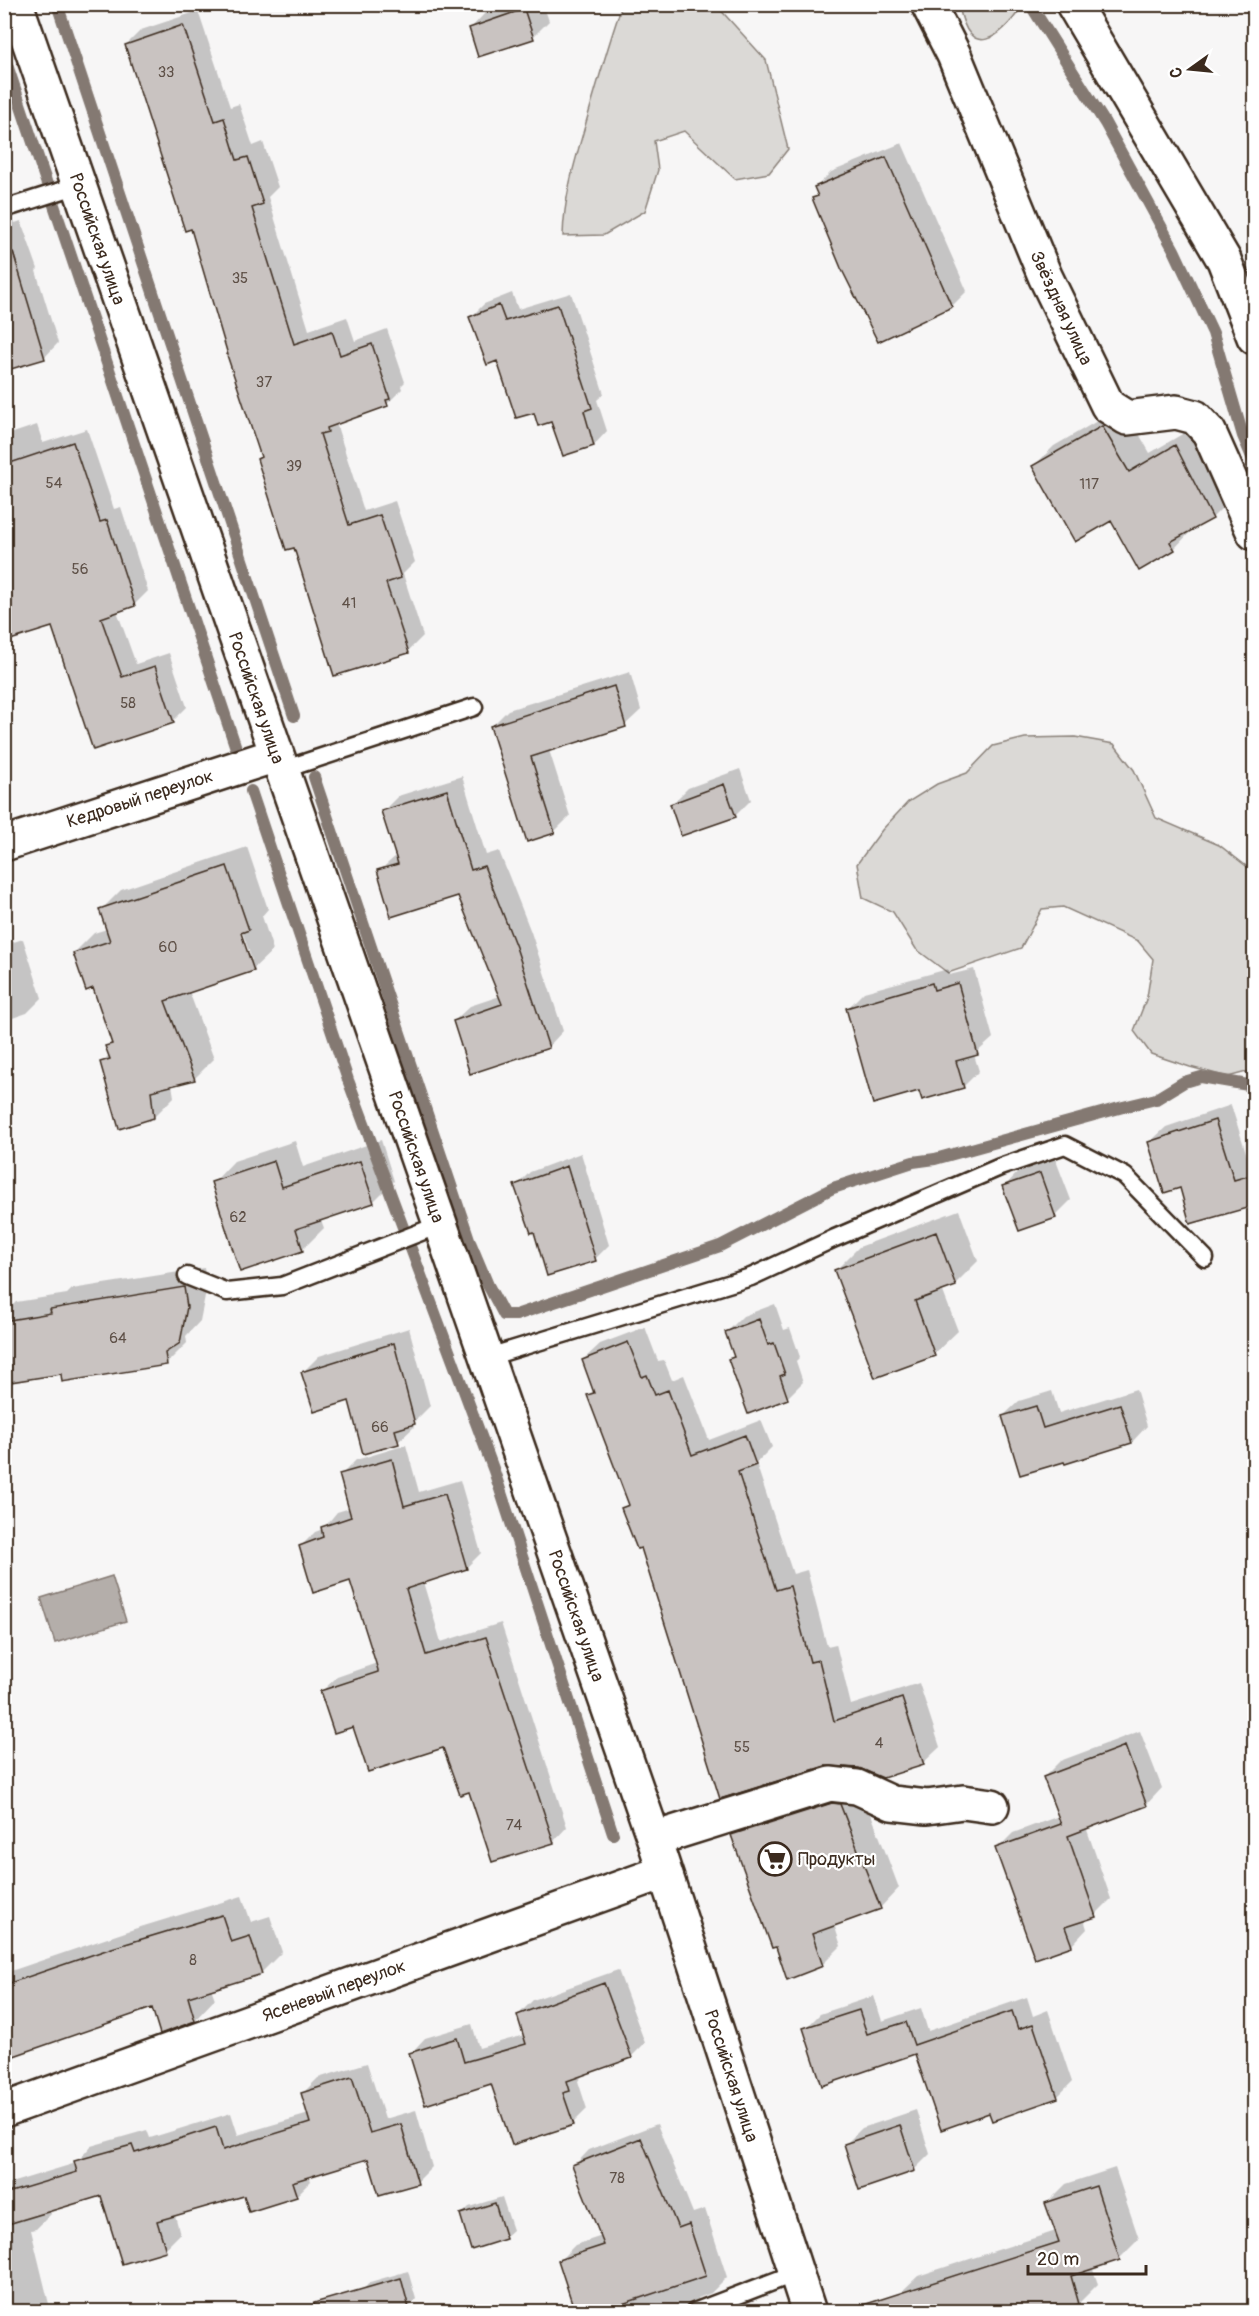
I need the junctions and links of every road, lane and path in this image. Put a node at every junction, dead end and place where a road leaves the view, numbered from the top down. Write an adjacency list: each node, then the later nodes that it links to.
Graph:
1 (16, 4): 4 (street, Российская улица)
2 (928, 4): 7 (street, Звёздная улица)
3 (1073, 4): 6 (street)
4 (79, 185): 5 (lane); 9 (street, Российская улица)
5 (4, 209)
6 (1254, 337)
7 (1254, 533)
8 (474, 706): 9 (lane)
9 (279, 762): 10 (street, Кедровый переулок); 11 (street, Российская улица)
10 (4, 844)
11 (440, 1225): 13 (lane); 14 (street, Российская улица)
12 (1205, 1258): 14 (lane)
13 (187, 1276)
14 (485, 1358): 16 (street, Российская улица)
15 (992, 1806): 16 (street)
16 (654, 1839): 17 (street, Российская улица)
17 (664, 1872): 18 (street, Ясеневый переулок); 19 (street, Российская улица)
18 (4, 2110)
19 (796, 2273): 20 (lane); 21 (street, Российская улица)
20 (694, 2312)
21 (809, 2312)

